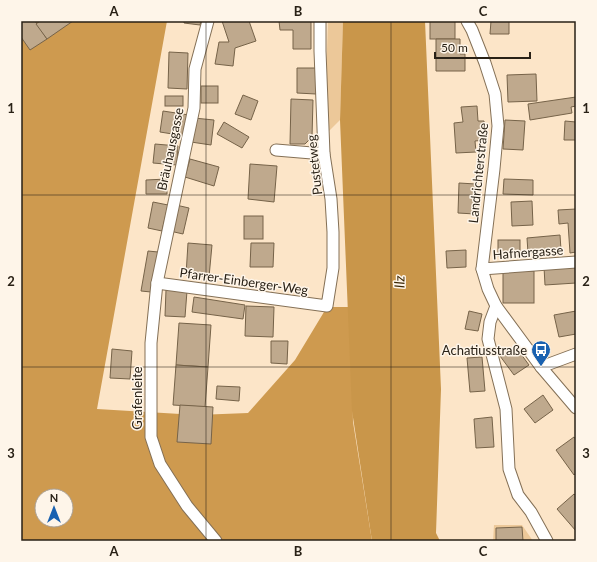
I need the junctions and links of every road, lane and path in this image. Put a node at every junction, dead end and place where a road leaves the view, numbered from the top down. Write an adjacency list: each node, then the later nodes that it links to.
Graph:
1 (208, 21): 8 (street, Bräuhausgasse)
2 (320, 21): 5 (street, Pustetweg)
3 (466, 21): 7 (street, Landrichterstraße)
4 (276, 150): 5 (street)
5 (324, 154): 9 (street, Pustetweg)
6 (576, 262): 7 (street, Hafnergasse)
7 (482, 269): 10 (street, Landrichterstraße)
8 (158, 283): 9 (street, Pfarrer-Einberger-Weg); 14 (street, Grafenleite)
9 (327, 306)
10 (496, 306): 12 (street, Landrichterstraße); 15 (street)
11 (576, 354): 12 (street)
12 (541, 367): 13 (street, Landrichterstraße)
13 (576, 408)
14 (216, 541)
15 (547, 541)

